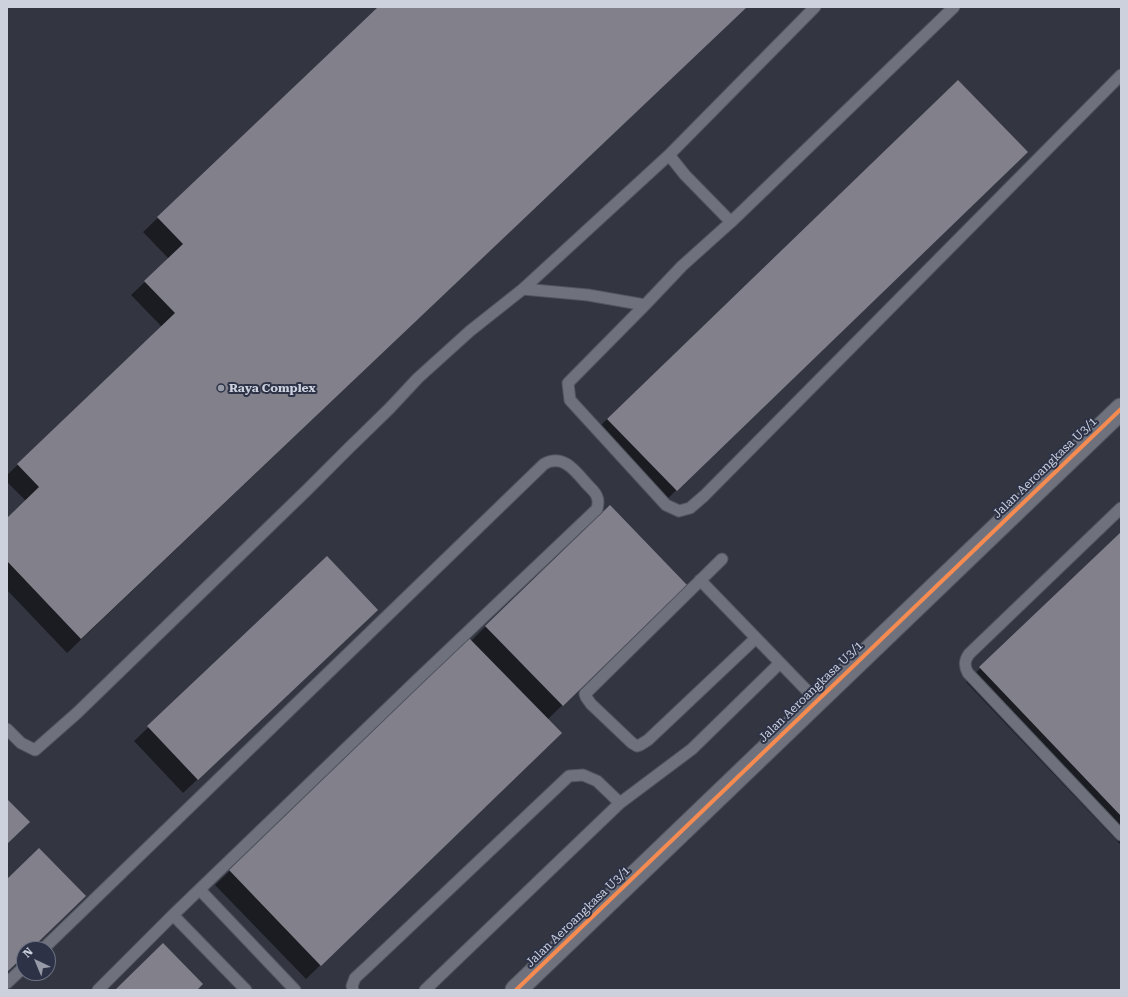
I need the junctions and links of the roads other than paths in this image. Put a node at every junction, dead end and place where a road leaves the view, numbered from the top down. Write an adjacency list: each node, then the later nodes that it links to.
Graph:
1 (815, 7): 4 (lane)
2 (954, 7): 5 (lane)
3 (1121, 75): 7 (lane)
4 (669, 155): 5 (lane); 6 (lane)
5 (731, 222): 7 (lane)
6 (523, 289): 7 (lane); 15 (lane)
7 (645, 305)
8 (1121, 409): 14 (street, Jalan Aeroangkasa U3/1)
9 (1121, 508): 17 (lane)
10 (722, 559): 11 (lane)
11 (700, 580): 12 (lane); 12 (lane)
12 (756, 638): 13 (lane)
13 (780, 663): 14 (lane); 16 (lane)
14 (817, 701): 28 (street, Jalan Aeroangkasa U3/1)
15 (7, 729)
16 (620, 803): 26 (lane); 27 (lane)
17 (1121, 835)
18 (200, 890): 19 (lane); 20 (lane); 25 (lane)
19 (173, 916): 23 (lane); 24 (lane)
20 (51, 941)
21 (16, 975): 22 (lane)
22 (7, 983)
23 (98, 990)
24 (246, 990)
25 (295, 990)
26 (353, 990)
27 (425, 990)
28 (516, 990)

